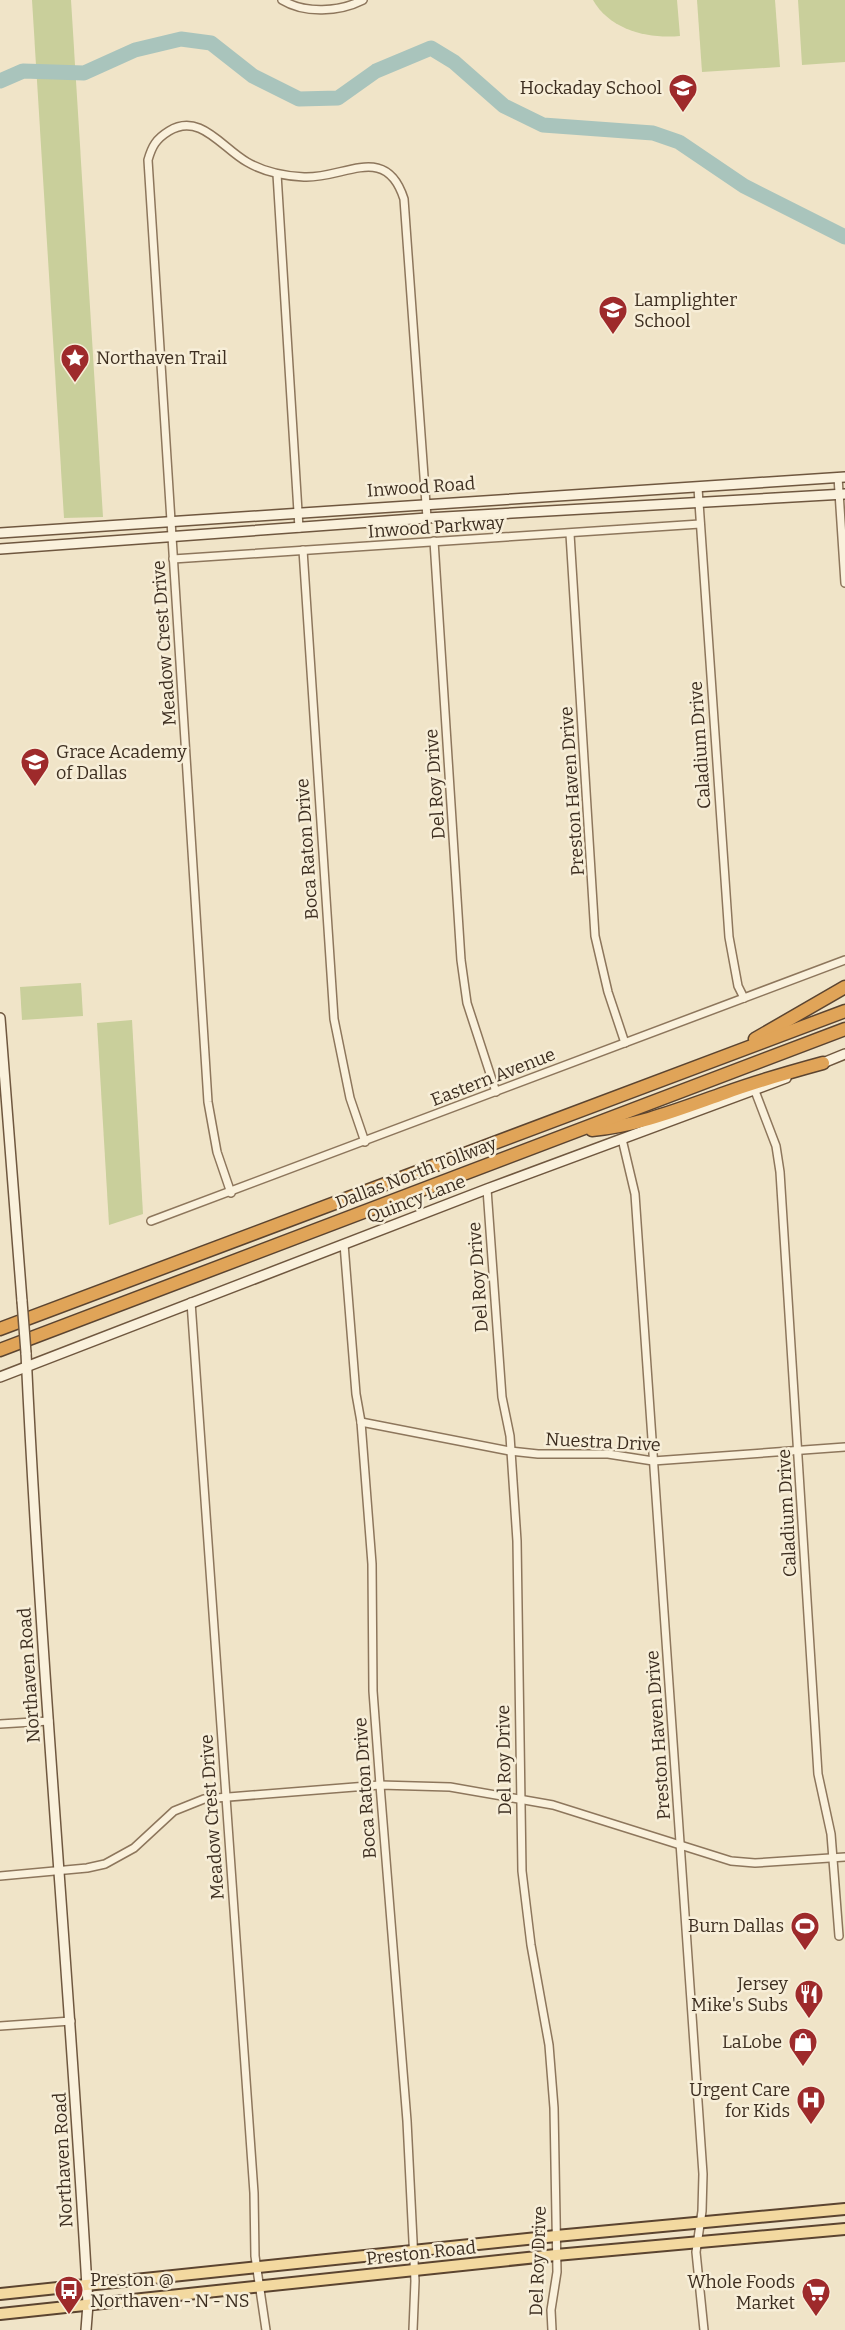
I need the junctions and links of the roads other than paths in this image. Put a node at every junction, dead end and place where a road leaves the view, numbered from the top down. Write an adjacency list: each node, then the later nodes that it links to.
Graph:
1 (282, 0): 2 (street)
2 (363, 0)
3 (277, 174): 8 (street); 10 (street); 13 (street, Meadow Crest Drive)
4 (841, 477): 5 (street, Inwood Road); 6 (street)
5 (698, 488): 7 (street, Inwood Road); 9 (street, Caladium Drive)
6 (842, 494): 9 (street, Inwood Road); 23 (street)
7 (539, 497): 8 (street, Inwood Road); 11 (street)
8 (426, 503): 10 (street, Inwood Road); 12 (street)
9 (699, 503): 11 (street, Inwood Road); 14 (street, Caladium Drive)
10 (298, 512): 13 (street, Inwood Road); 15 (street)
11 (540, 512): 12 (street, Inwood Road)
12 (427, 518): 15 (street, Inwood Road)
13 (171, 522): 16 (street, Inwood Road); 18 (street, Meadow Crest Drive)
14 (700, 524): 17 (street, Inwood Parkway); 26 (street, Caladium Drive)
15 (299, 528): 18 (street, Inwood Road)
16 (0, 533)
17 (570, 534): 19 (street, Inwood Parkway); 30 (street, Preston Haven Drive)
18 (172, 537): 20 (street, Inwood Road); 22 (street, Meadow Crest Drive)
19 (434, 542): 21 (street, Inwood Parkway); 35 (street, Del Roy Drive)
20 (0, 549)
21 (303, 549): 22 (street, Inwood Parkway); 38 (street, Boca Raton Drive)
22 (173, 559): 40 (street, Meadow Crest Drive)
23 (845, 583)
24 (845, 960): 26 (street, Eastern Avenue)
25 (845, 987): 32 (highway)
26 (744, 998): 30 (street, Eastern Avenue)
27 (845, 1011): 32 (highway, Dallas North Tollway)
28 (0, 1018): 46 (street, Northaven Road, bridge)
29 (845, 1029): 36 (highway, Dallas North Tollway)
30 (625, 1043): 35 (street, Eastern Avenue)
31 (845, 1054): 33 (street, Quincy Lane)
32 (719, 1059): 44 (highway, Dallas North Tollway)
33 (823, 1063): 34 (street, Quincy Lane); 36 (highway)
34 (755, 1091): 37 (street, Quincy Lane); 51 (street, Caladium Drive)
35 (496, 1092): 38 (street, Eastern Avenue)
36 (576, 1132): 45 (highway, Dallas North Tollway)
37 (622, 1139): 39 (street, Quincy Lane); 52 (street, Preston Haven Drive)
38 (365, 1142): 40 (street, Eastern Avenue)
39 (487, 1189): 42 (street, Quincy Lane); 50 (street, Del Roy Drive)
40 (231, 1193): 41 (street, Eastern Avenue)
41 (151, 1221)
42 (344, 1244): 43 (street, Quincy Lane); 48 (street, Boca Raton Drive)
43 (191, 1302): 46 (street, Quincy Lane); 56 (street, Meadow Crest Drive)
44 (0, 1329)
45 (0, 1350)
46 (26, 1367): 47 (street, Quincy Lane); 53 (street, Northaven Road)
47 (0, 1377)
48 (361, 1422): 50 (street, Nuestra Drive); 55 (street, Boca Raton Drive)
49 (845, 1447): 51 (street, Nuestra Drive)
50 (510, 1451): 52 (street, Nuestra Drive); 57 (street, Del Roy Drive)
51 (799, 1452): 52 (street, Nuestra Drive); 60 (street, Caladium Drive)
52 (653, 1461): 58 (street, Preston Haven Drive)
53 (49, 1721): 54 (street); 61 (street, Northaven Road)
54 (0, 1724)
55 (380, 1785): 56 (street); 57 (street); 73 (street, Boca Raton Drive)
56 (225, 1797): 61 (street); 75 (street, Meadow Crest Drive)
57 (519, 1798): 58 (street); 71 (street, Del Roy Drive)
58 (680, 1846): 60 (street); 68 (street, Preston Haven Drive)
59 (845, 1857): 60 (street)
60 (833, 1858): 63 (street, Caladium Drive)
61 (60, 1871): 62 (street); 64 (street, Northaven Road)
62 (0, 1876)
63 (839, 1936)
64 (71, 2021): 65 (street); 77 (street, Northaven Road)
65 (0, 2026)
66 (845, 2209): 67 (main road, Preston Road)
67 (772, 2215): 68 (main road, Preston Road); 70 (main road)
68 (700, 2222): 71 (main road, Preston Road); 72 (street, Preston Haven Drive)
69 (845, 2229): 70 (main road, Preston Road)
70 (774, 2234): 72 (main road, Preston Road)
71 (556, 2236): 73 (main road, Preston Road); 74 (street, Del Roy Drive)
72 (696, 2241): 74 (main road, Preston Road); 86 (street, Preston Haven Drive)
73 (413, 2251): 75 (main road, Preston Road); 76 (street, Boca Raton Drive)
74 (556, 2255): 76 (main road, Preston Road); 85 (street, Del Roy Drive)
75 (257, 2268): 77 (main road, Preston Road); 78 (street, Meadow Crest Drive)
76 (414, 2270): 78 (main road, Preston Road); 84 (street, Boca Raton Drive)
77 (87, 2285): 79 (main road, Preston Road); 80 (street, Northaven Road)
78 (260, 2286): 80 (main road, Preston Road); 83 (street, Meadow Crest Drive)
79 (0, 2294)
80 (88, 2304): 81 (main road, Preston Road); 82 (street, Northaven Road)
81 (0, 2314)
82 (86, 2330)
83 (266, 2330)
84 (413, 2330)
85 (552, 2330)
86 (704, 2330)

